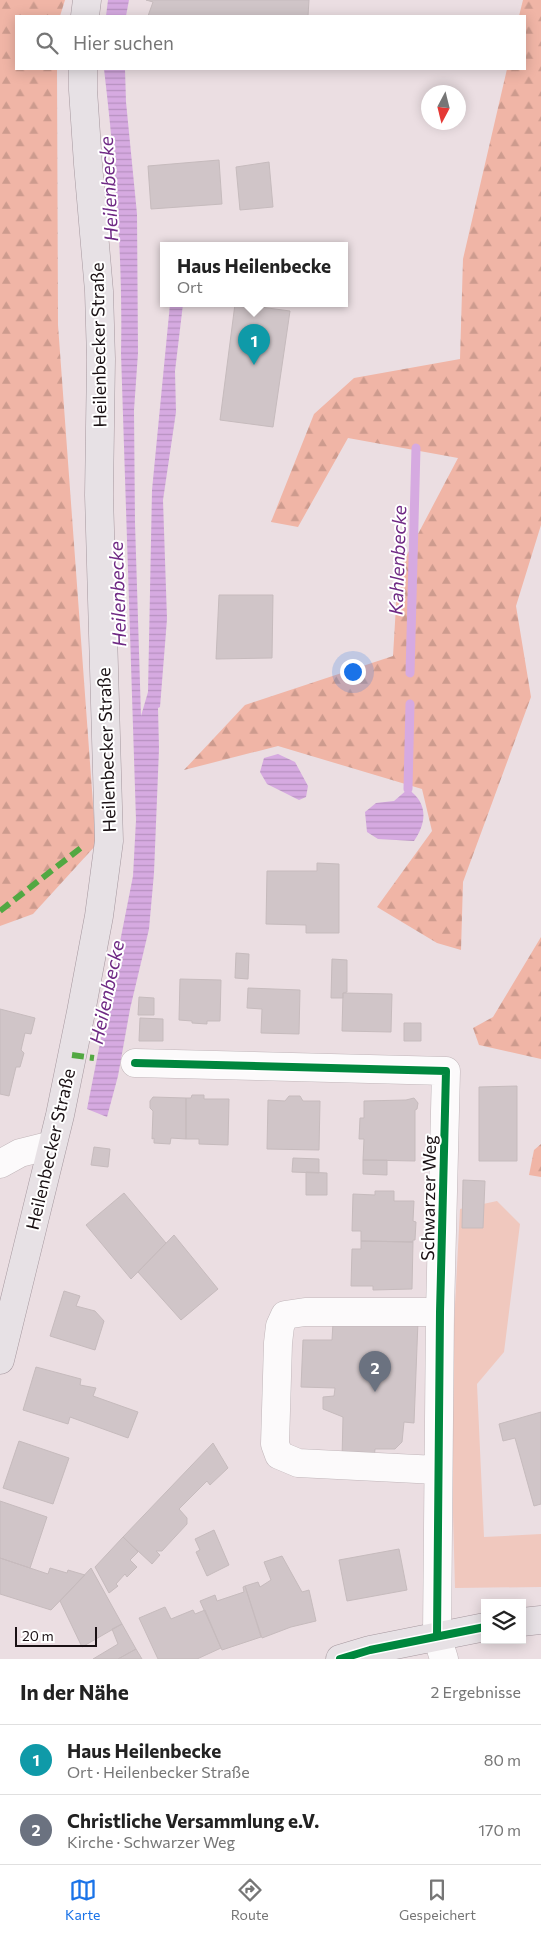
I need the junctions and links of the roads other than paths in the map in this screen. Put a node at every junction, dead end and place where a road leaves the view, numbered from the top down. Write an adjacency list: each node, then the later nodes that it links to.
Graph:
1 (87, 0): 2 (main road)
2 (85, 15)
3 (83, 70): 5 (main road, Heilenbecker Straße)
4 (135, 1063): 7 (street, Schwarzer Weg)
5 (52, 1145): 6 (street); 8 (main road, Heilenbecker Straße)
6 (0, 1164)
7 (440, 1312): 9 (street, Schwarzer Weg); 9 (street)
8 (0, 1360)
9 (438, 1470): 13 (street, Schwarzer Weg)
10 (541, 1620): 11 (main road)
11 (526, 1622)
12 (481, 1629): 13 (main road)
13 (440, 1648): 14 (main road)
14 (347, 1658)

